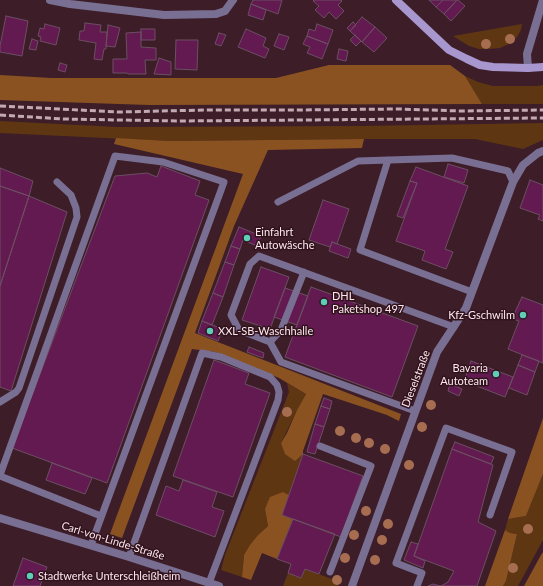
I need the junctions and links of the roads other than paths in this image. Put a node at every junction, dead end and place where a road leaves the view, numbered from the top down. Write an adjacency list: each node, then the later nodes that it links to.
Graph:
1 (50, 0): 2 (street)
2 (233, 0)
3 (396, 0): 6 (street)
4 (543, 0): 6 (street)
5 (543, 67): 6 (street)
6 (528, 68)
7 (543, 151): 10 (street, Dieselstraße)
8 (388, 160): 10 (lane); 11 (lane); 13 (lane)
9 (57, 182): 16 (lane)
10 (513, 182): 13 (street, Dieselstraße)
11 (278, 202)
12 (304, 272): 14 (lane); 15 (lane); 15 (lane)
13 (472, 292): 14 (street, Dieselstraße)
14 (454, 327): 17 (street, Dieselstraße)
15 (270, 342): 17 (lane)
16 (0, 402)
17 (415, 411): 28 (street, Dieselstraße)
18 (320, 446): 25 (lane)
19 (0, 476): 21 (lane); 21 (lane)
20 (490, 515): 29 (lane)
21 (101, 516): 23 (lane)
22 (0, 518): 23 (street, Carl-von-Linde-Straße)
23 (91, 545): 24 (street, Carl-von-Linde-Straße)
24 (129, 557): 26 (street, Carl-von-Linde-Straße); 26 (lane)
25 (330, 572)
26 (209, 583): 27 (street, Carl-von-Linde-Straße)
27 (218, 586)
28 (352, 586)
29 (417, 586)

